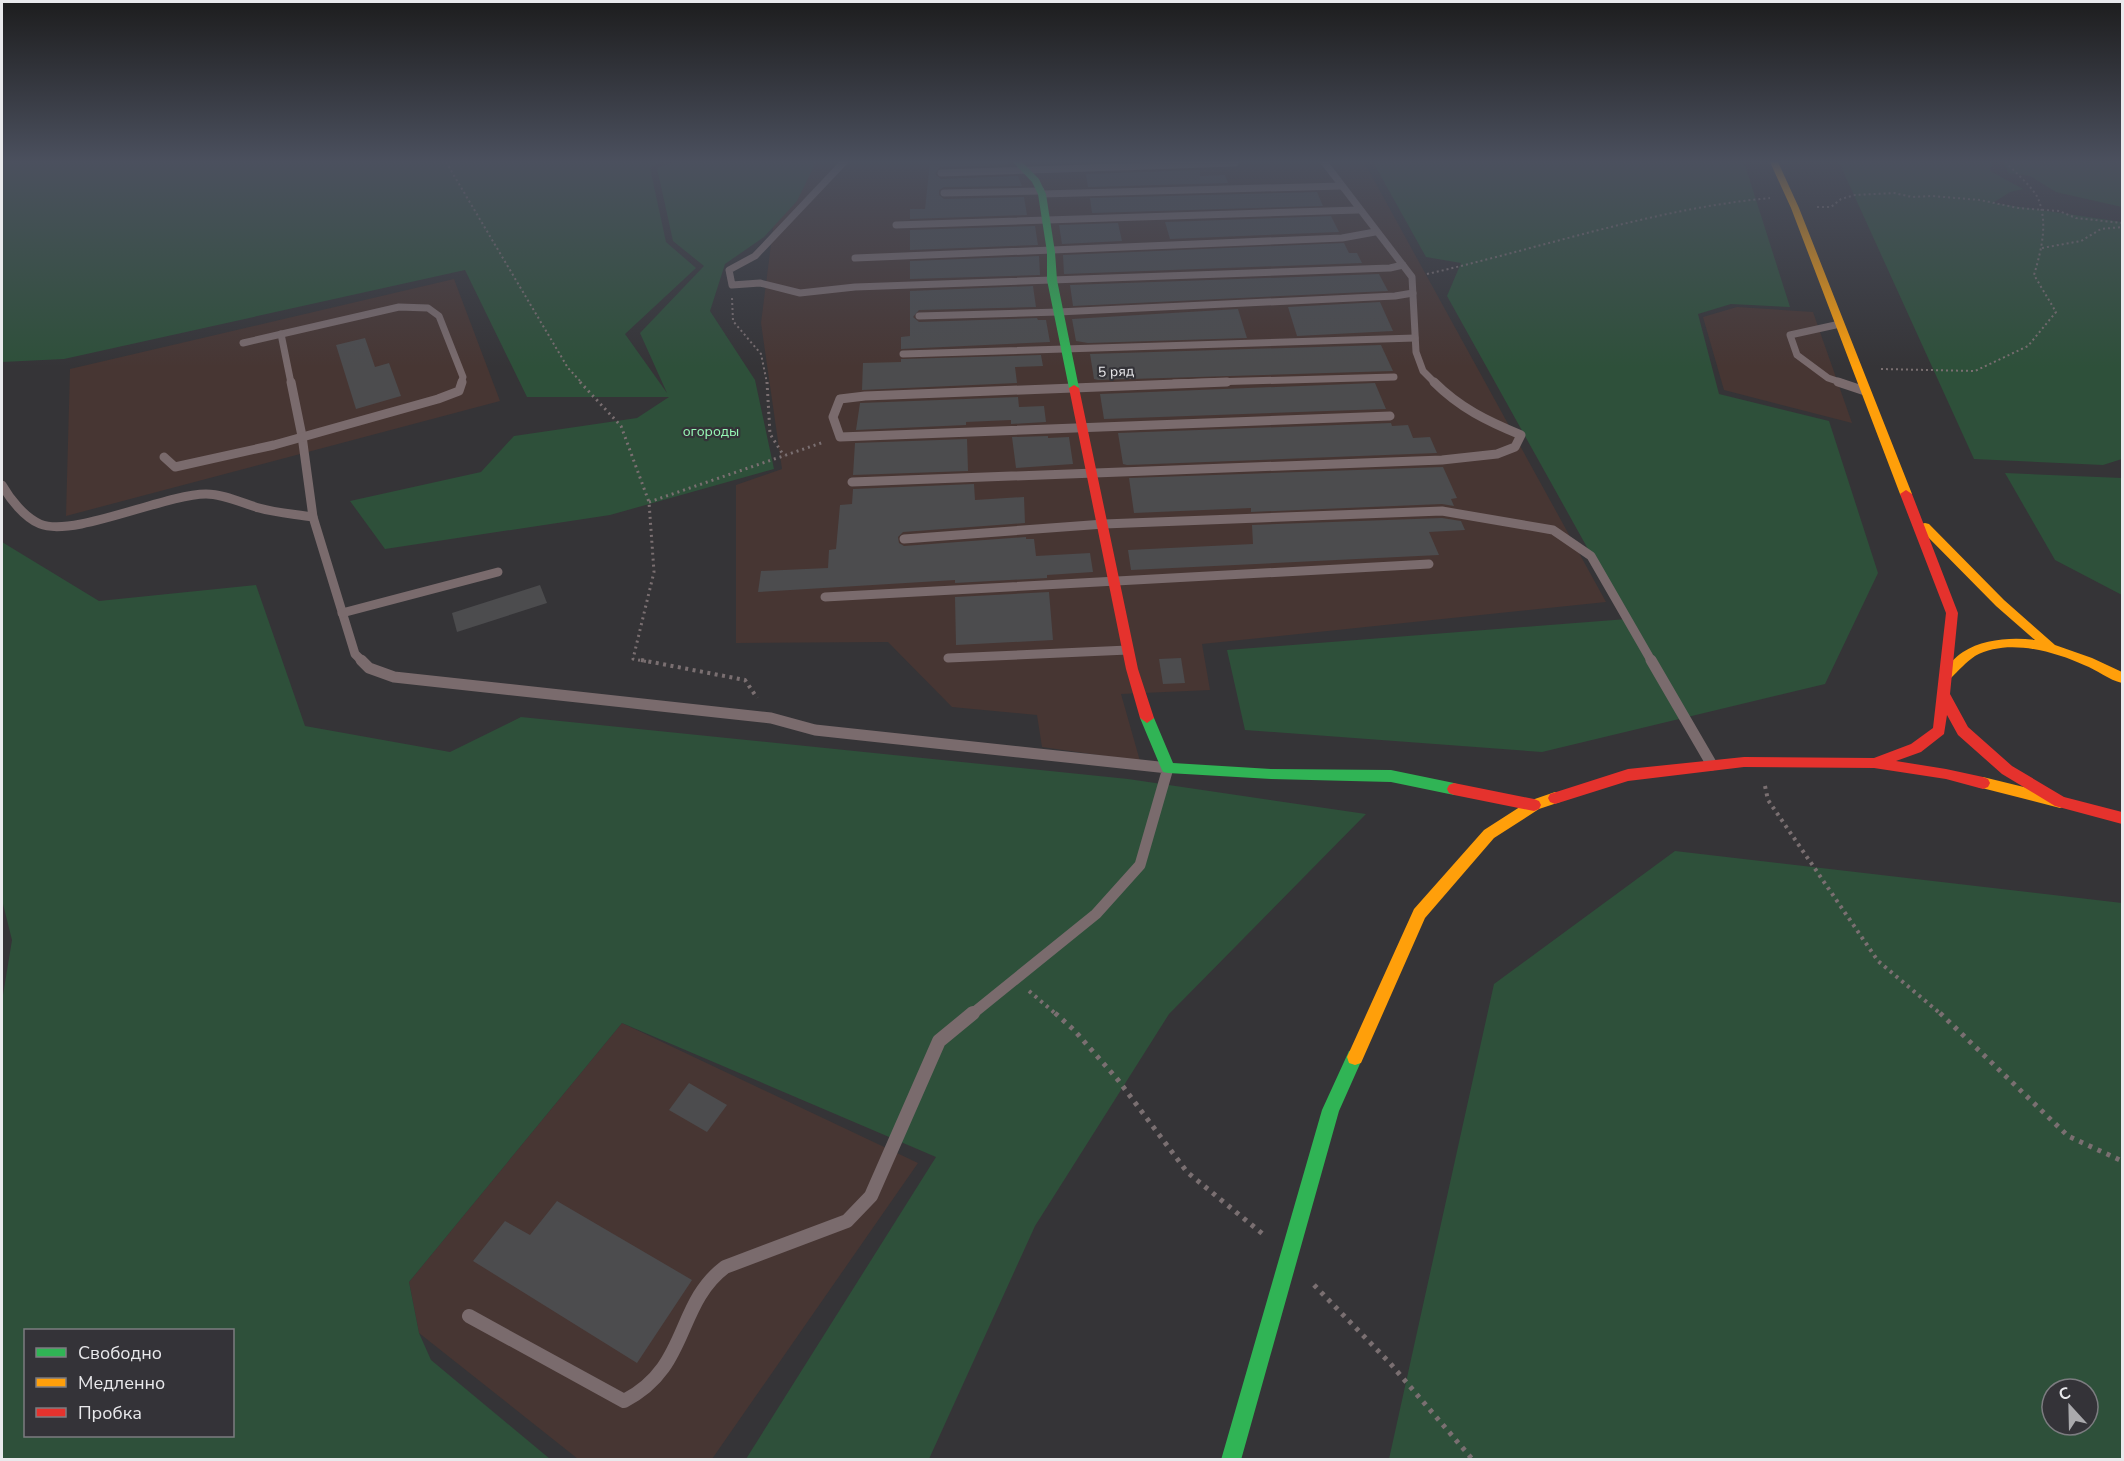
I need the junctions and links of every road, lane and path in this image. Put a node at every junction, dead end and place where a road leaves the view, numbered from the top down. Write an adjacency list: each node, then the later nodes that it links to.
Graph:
1 (486, 230): 38 (path)
2 (779, 230): 15 (lane)
3 (1048, 230): 10 (street)
4 (1593, 230): 13 (path)
5 (1803, 230): 19 (street)
6 (2043, 230): 9 (path)
7 (2099, 230): 9 (path)
8 (1375, 232): 10 (lane); 12 (lane)
9 (2042, 248): 25 (path)
10 (1051, 252): 11 (lane); 14 (street)
11 (855, 258)
12 (1403, 265): 13 (lane); 14 (lane)
13 (1412, 278): 16 (lane)
14 (1052, 280): 15 (lane); 17 (street)
15 (732, 285): 33 (path)
16 (1413, 293): 17 (lane); 21 (lane)
17 (1058, 312): 18 (lane); 23 (street)
18 (919, 316)
19 (1840, 324): 25 (street); 28 (lane)
20 (281, 334): 22 (lane); 31 (lane); 31 (lane)
21 (1414, 338): 23 (lane); 35 (lane)
22 (243, 343)
23 (1064, 347): 24 (lane); 27 (street)
24 (903, 354)
25 (1858, 369): 28 (street)
26 (1394, 377): 27 (lane, 5 ряд)
27 (1073, 386): 30 (street); 32 (lane, 5 ряд)
28 (1867, 392): 39 (street)
29 (1390, 416): 30 (lane)
30 (1084, 427): 32 (lane); 35 (street)
31 (302, 436): 34 (lane); 40 (lane)
32 (840, 437): 33 (path)
33 (784, 456): 38 (path)
34 (164, 457)
35 (1093, 471): 36 (lane); 41 (street)
36 (852, 482)
37 (2, 485): 40 (lane)
38 (649, 502): 54 (path)
39 (1915, 516): 48 (street); 51 (street)
40 (313, 517): 47 (lane)
41 (1104, 524): 42 (lane); 45 (street); 57 (lane)
42 (904, 539)
43 (1429, 564): 45 (lane)
44 (498, 572): 47 (lane)
45 (1115, 579): 46 (lane); 49 (street)
46 (825, 597)
47 (342, 613): 54 (lane)
48 (2049, 646): 51 (street); 52 (street)
49 (1129, 650): 50 (lane); 58 (street)
50 (948, 658)
51 (1946, 675): 53 (street)
52 (2122, 678)
53 (1944, 696): 56 (street); 59 (street)
54 (771, 718): 58 (lane)
55 (1759, 762): 56 (street); 57 (street); 65 (path)
56 (1874, 763): 59 (street)
57 (1712, 766): 60 (street)
58 (1168, 768): 60 (street); 64 (lane)
59 (2060, 802): 61 (street)
60 (1534, 805): 66 (street)
61 (2105, 813): 62 (street); 63 (street)
62 (2122, 813)
63 (2122, 818)
64 (1015, 979): 66 (path); 68 (lane)
65 (2122, 1161)
66 (1288, 1258): 69 (street)
67 (1312, 1282): 70 (path)
68 (469, 1316)
69 (1231, 1460)
70 (1473, 1460)

